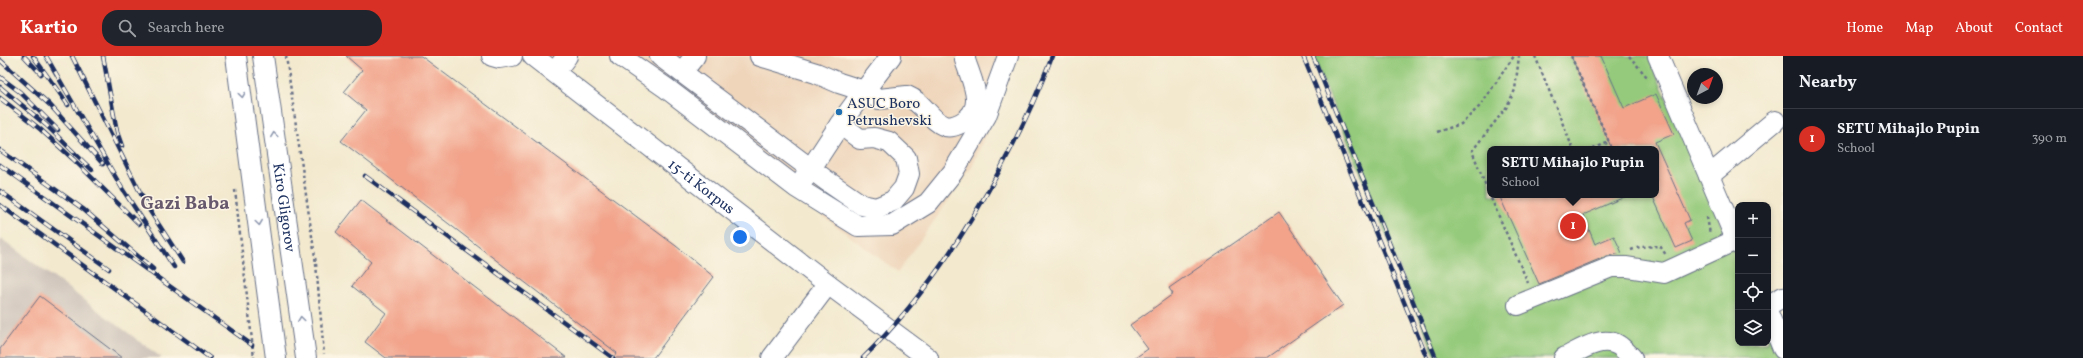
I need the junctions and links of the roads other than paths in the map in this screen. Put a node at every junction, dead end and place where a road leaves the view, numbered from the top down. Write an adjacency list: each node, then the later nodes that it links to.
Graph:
1 (236, 56): 32 (street, Kiro Gligorov, one-way to 32)
2 (263, 56): 33 (street, Kiro Gligorov, one-way to 2)
3 (492, 56): 4 (street)
4 (512, 56)
5 (533, 56): 15 (street, 15-ti Korpus)
6 (566, 56): 15 (street)
7 (620, 56): 23 (street)
8 (660, 56): 16 (street)
9 (695, 56): 16 (street)
10 (760, 56): 17 (street)
11 (965, 56): 18 (street)
12 (1008, 56): 18 (street)
13 (1658, 56): 22 (street)
14 (887, 58): 17 (street)
15 (554, 72): 26 (street, 15-ti Korpus)
16 (682, 72): 21 (street)
17 (864, 91): 18 (street); 20 (street)
18 (979, 115): 23 (street)
19 (1775, 121): 22 (street)
20 (840, 124): 21 (street); 21 (street)
21 (810, 169): 23 (street)
22 (1709, 176): 24 (street)
23 (797, 188)
24 (1735, 238)
25 (1735, 243): 29 (street)
26 (828, 284): 34 (street); 35 (street, 15-ti Korpus)
27 (1783, 297): 28 (street)
28 (1771, 303)
29 (1518, 305)
30 (1771, 320): 31 (street); 38 (street)
31 (1783, 349)
32 (276, 358)
33 (306, 358)
34 (772, 358)
35 (928, 358)
36 (1564, 358): 37 (street)
37 (1632, 358)
38 (1770, 358)

